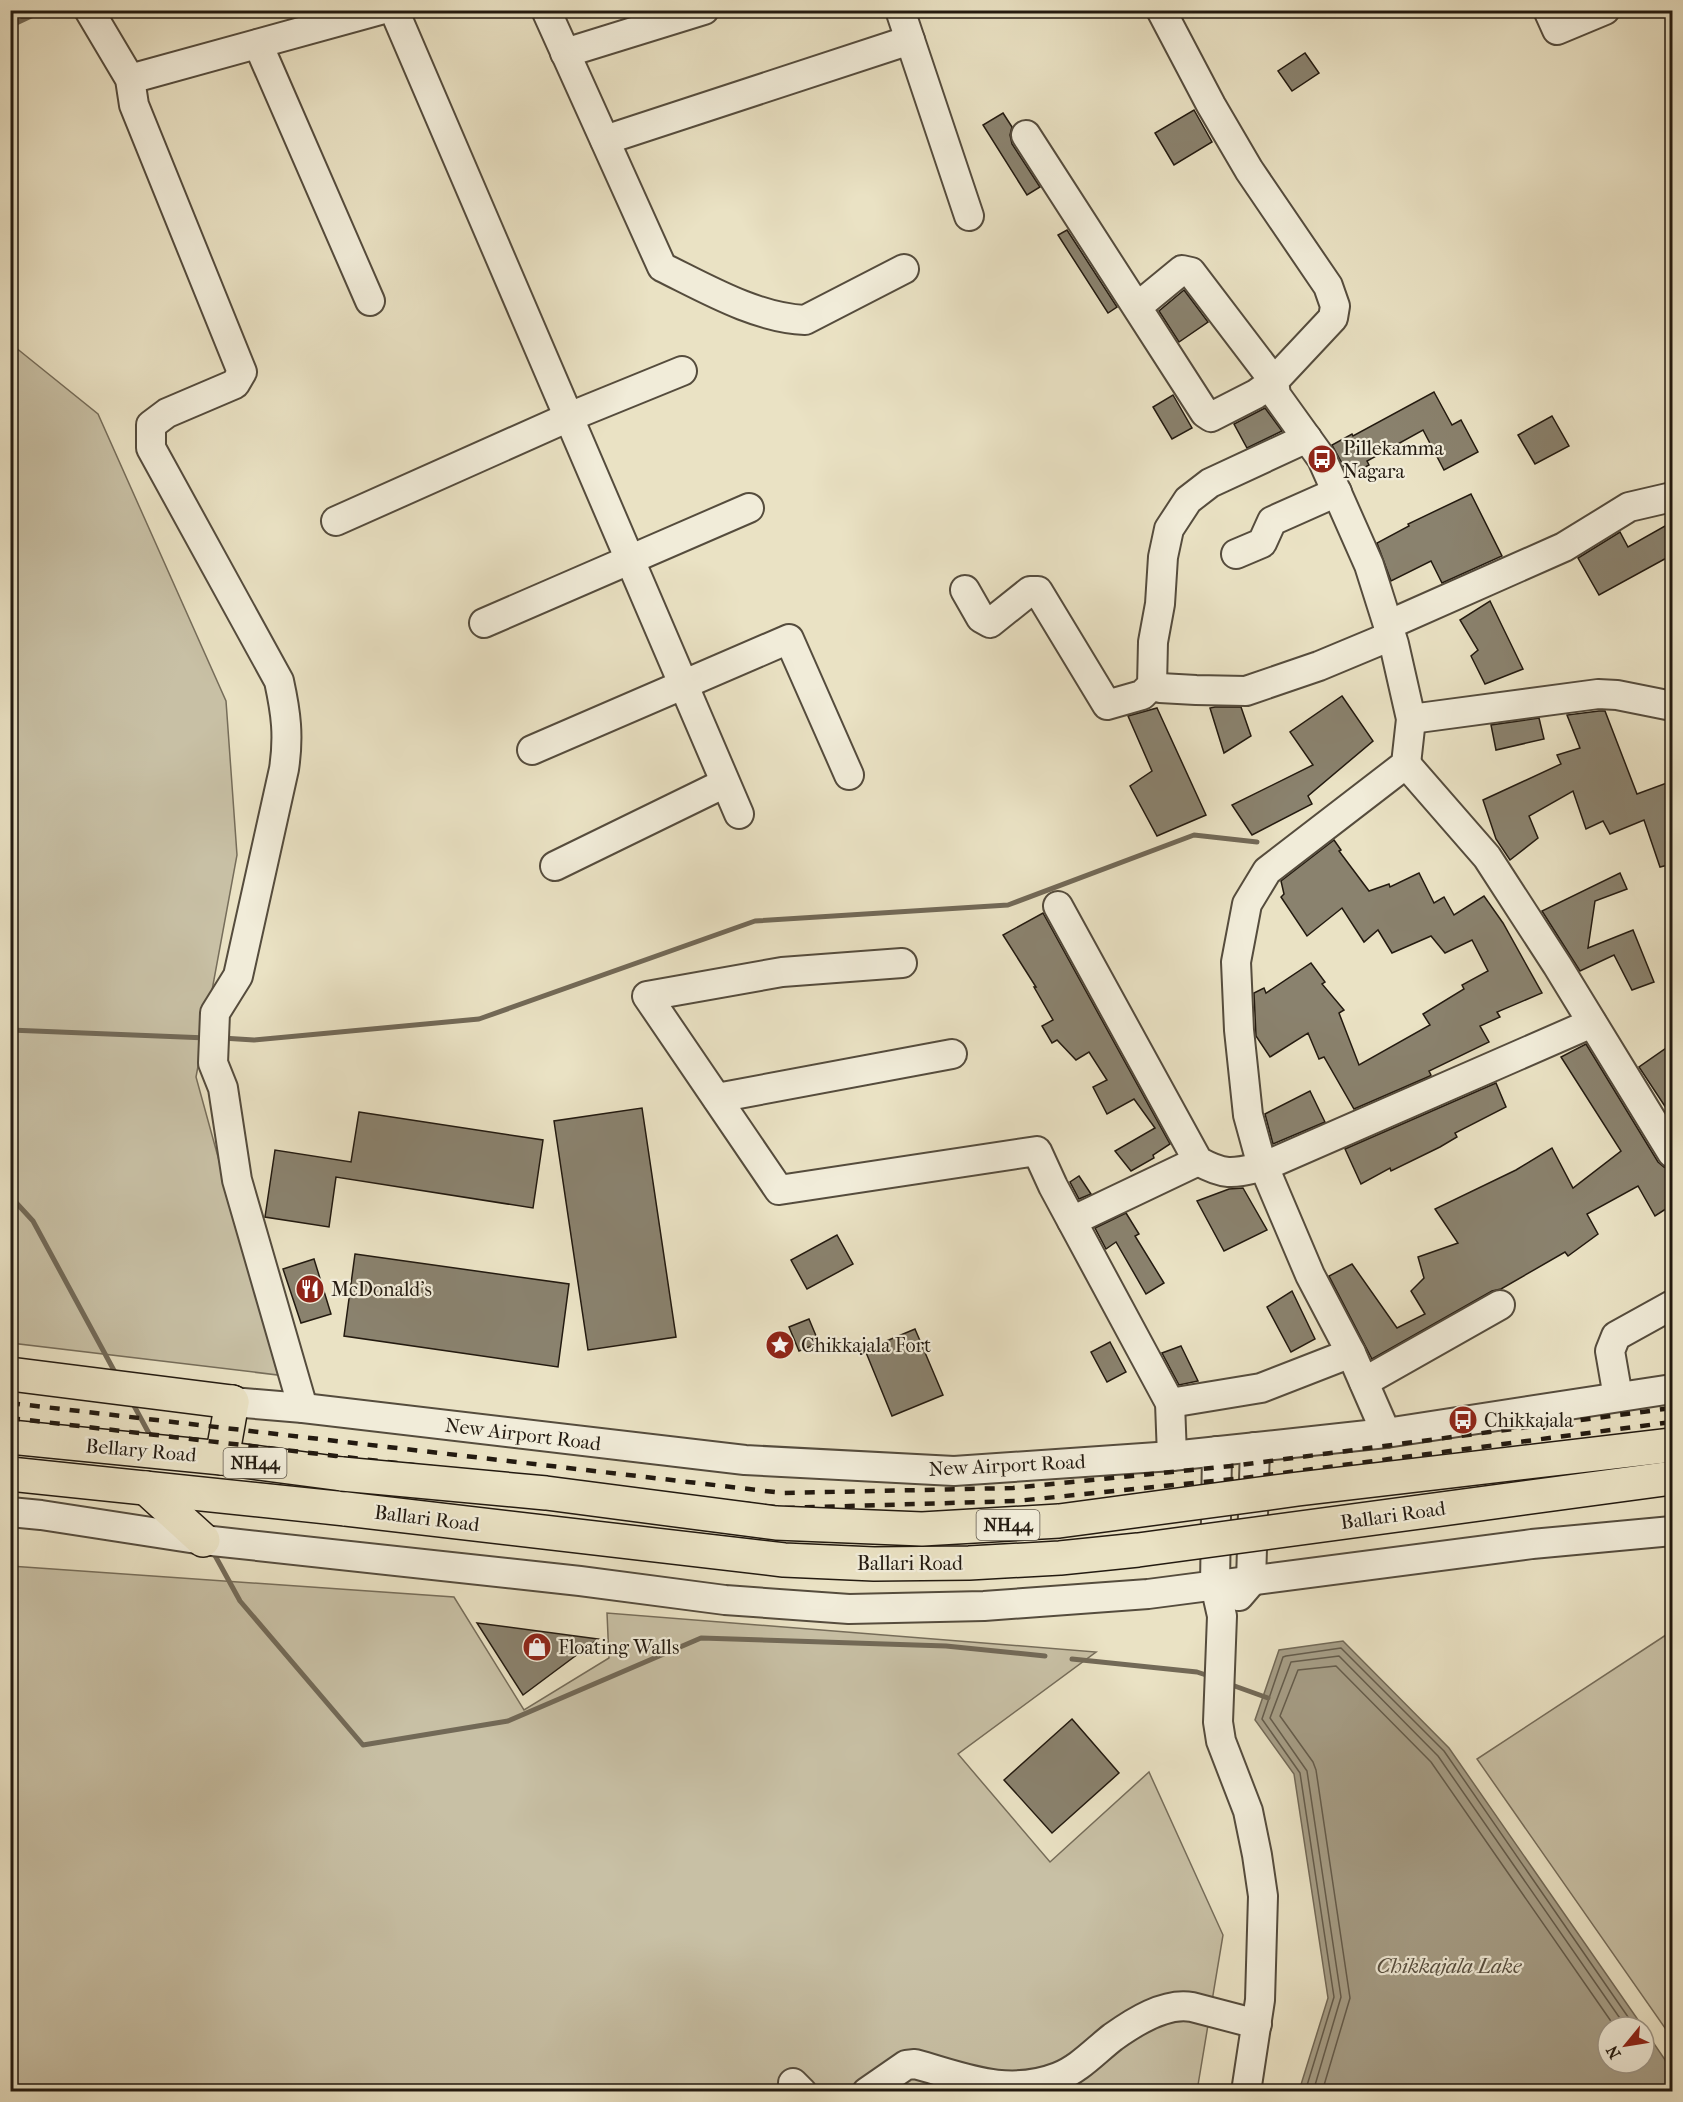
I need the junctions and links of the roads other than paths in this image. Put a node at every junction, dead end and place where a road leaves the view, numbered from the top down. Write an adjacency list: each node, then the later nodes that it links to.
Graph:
1 (89, 10): 13 (street)
2 (380, 10): 11 (street)
3 (394, 10): 22 (street)
4 (546, 10): 12 (street)
5 (704, 10): 12 (street)
6 (900, 10): 10 (street)
7 (1161, 10): 21 (street)
8 (1548, 10): 9 (street)
9 (1605, 10)
10 (910, 40): 15 (street); 16 (street)
11 (258, 44): 13 (street); 18 (street)
12 (565, 53): 15 (street)
13 (130, 78): 61 (street)
14 (1026, 135): 19 (street)
15 (605, 140): 17 (street)
16 (969, 216)
17 (904, 269)
18 (370, 301)
19 (1137, 307): 21 (street); 21 (street)
20 (682, 371): 22 (street)
21 (1274, 381): 23 (street)
22 (569, 417): 27 (street); 29 (street)
23 (1307, 438): 24 (street); 34 (street)
24 (1337, 492): 28 (street); 32 (street)
25 (1672, 497): 32 (street)
26 (749, 508): 29 (street)
27 (336, 521)
28 (1236, 554)
29 (629, 559): 31 (street); 33 (street)
30 (965, 590): 34 (street)
31 (484, 622)
32 (1390, 631): 34 (street); 36 (street)
33 (683, 684): 37 (street); 39 (street); 40 (street)
34 (1152, 685)
35 (1672, 706): 36 (street)
36 (1412, 719): 38 (street)
37 (532, 750)
38 (1406, 765): 45 (street); 50 (street)
39 (849, 775)
40 (725, 783): 41 (street); 42 (street)
41 (739, 814)
42 (555, 866)
43 (1058, 906): 49 (street)
44 (902, 963): 47 (street)
45 (1592, 1023): 48 (street); 50 (street)
46 (952, 1054): 47 (street)
47 (717, 1098): 51 (street)
48 (1672, 1153)
49 (1198, 1161): 50 (street); 51 (street)
50 (1264, 1166): 54 (street)
51 (1072, 1221): 60 (street)
52 (1500, 1305): 56 (street)
53 (1672, 1305): 58 (street)
54 (1351, 1353): 56 (street); 60 (street)
55 (10, 1374): 59 (main road)
56 (1364, 1382): 62 (street)
57 (1672, 1389): 58 (street, New Airport Road)
58 (1618, 1397): 62 (street, New Airport Road)
59 (232, 1402): 61 (street, New Airport Road); 68 (main road)
60 (1170, 1403): 67 (street)
61 (303, 1408): 67 (street, New Airport Road)
62 (1386, 1433): 65 (street, New Airport Road)
63 (10, 1437): 68 (main road, Bellary Road / NH44)
64 (1672, 1446): 70 (main road, Ballari Road / NH44, bridge)
65 (1255, 1447): 66 (street, New Airport Road); 76 (street)
66 (1217, 1451): 67 (street, New Airport Road); 77 (street)
67 (1172, 1456)
68 (222, 1458): 70 (main road, Bellary Road / NH44)
69 (10, 1474): 72 (main road, Bellary Road / NH44)
70 (342, 1474)
71 (1672, 1478): 72 (main road, Ballari Road / NH44, bridge)
72 (169, 1490): 75 (main road)
73 (10, 1512): 75 (street)
74 (1672, 1531): 76 (street)
75 (208, 1541): 77 (street)
76 (1251, 1582): 77 (street); 78 (street)
77 (1215, 1585): 78 (street)
78 (1222, 1616): 79 (street)
79 (1257, 2024): 80 (street); 81 (street)
80 (867, 2091)
81 (1246, 2091)

